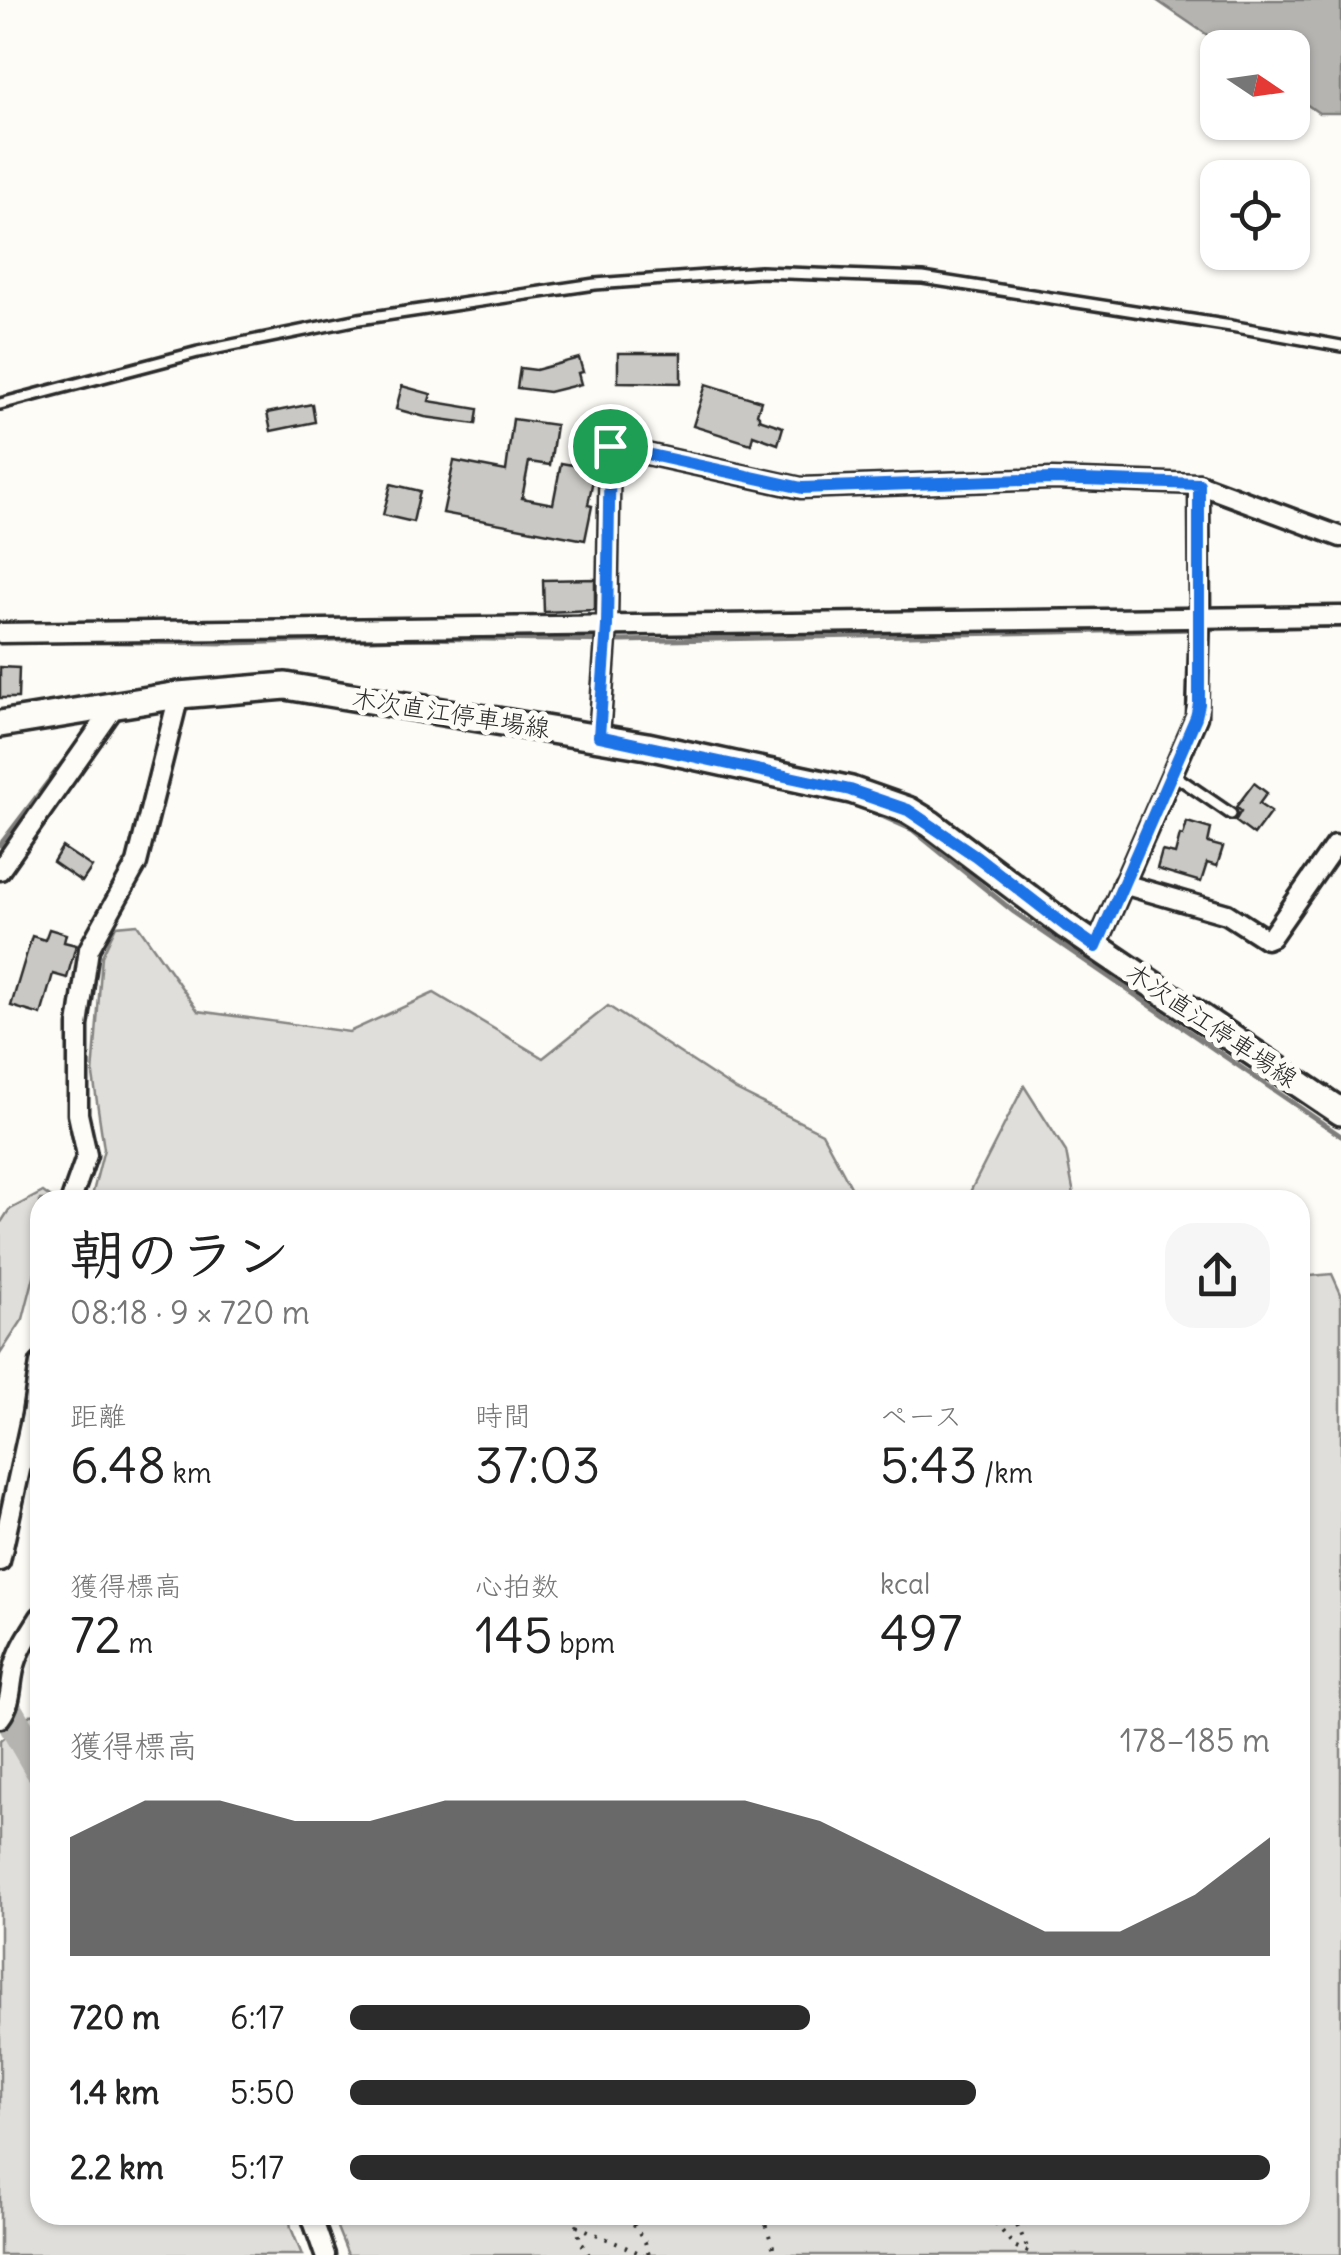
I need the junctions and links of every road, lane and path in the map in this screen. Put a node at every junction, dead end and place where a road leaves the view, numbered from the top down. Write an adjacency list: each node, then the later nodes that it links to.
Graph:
1 (1341, 346): 2 (lane)
2 (0, 404)
3 (1199, 484): 4 (street); 6 (street); 7 (street)
4 (1341, 537)
5 (1341, 616): 6 (street)
6 (1200, 617): 7 (street); 13 (street)
7 (607, 626): 8 (street); 12 (street)
8 (0, 633)
9 (179, 695): 10 (main road, 木次直江停車場線); 12 (main road, 木次直江停車場線); 20 (street)
10 (116, 706): 11 (main road, 木次直江停車場線); 16 (street)
11 (0, 724)
12 (599, 736): 18 (main road, 木次直江停車場線)
13 (1172, 773): 14 (lane); 17 (street)
14 (1231, 814)
15 (1335, 845): 17 (street)
16 (0, 870)
17 (1123, 884): 18 (street)
18 (1096, 947): 19 (main road, 木次直江停車場線)
19 (1341, 1112)
20 (75, 1190)
21 (30, 1424): 22 (street)
22 (0, 1561)
23 (30, 1635): 24 (street)
24 (0, 1718)
25 (315, 2225): 31 (street)
26 (634, 2225): 33 (path)
27 (766, 2225): 34 (path)
28 (997, 2225): 30 (path)
29 (1017, 2225): 30 (path)
30 (1032, 2254)
31 (326, 2255)
32 (589, 2255): 33 (path)
33 (647, 2255)
34 (776, 2255)

